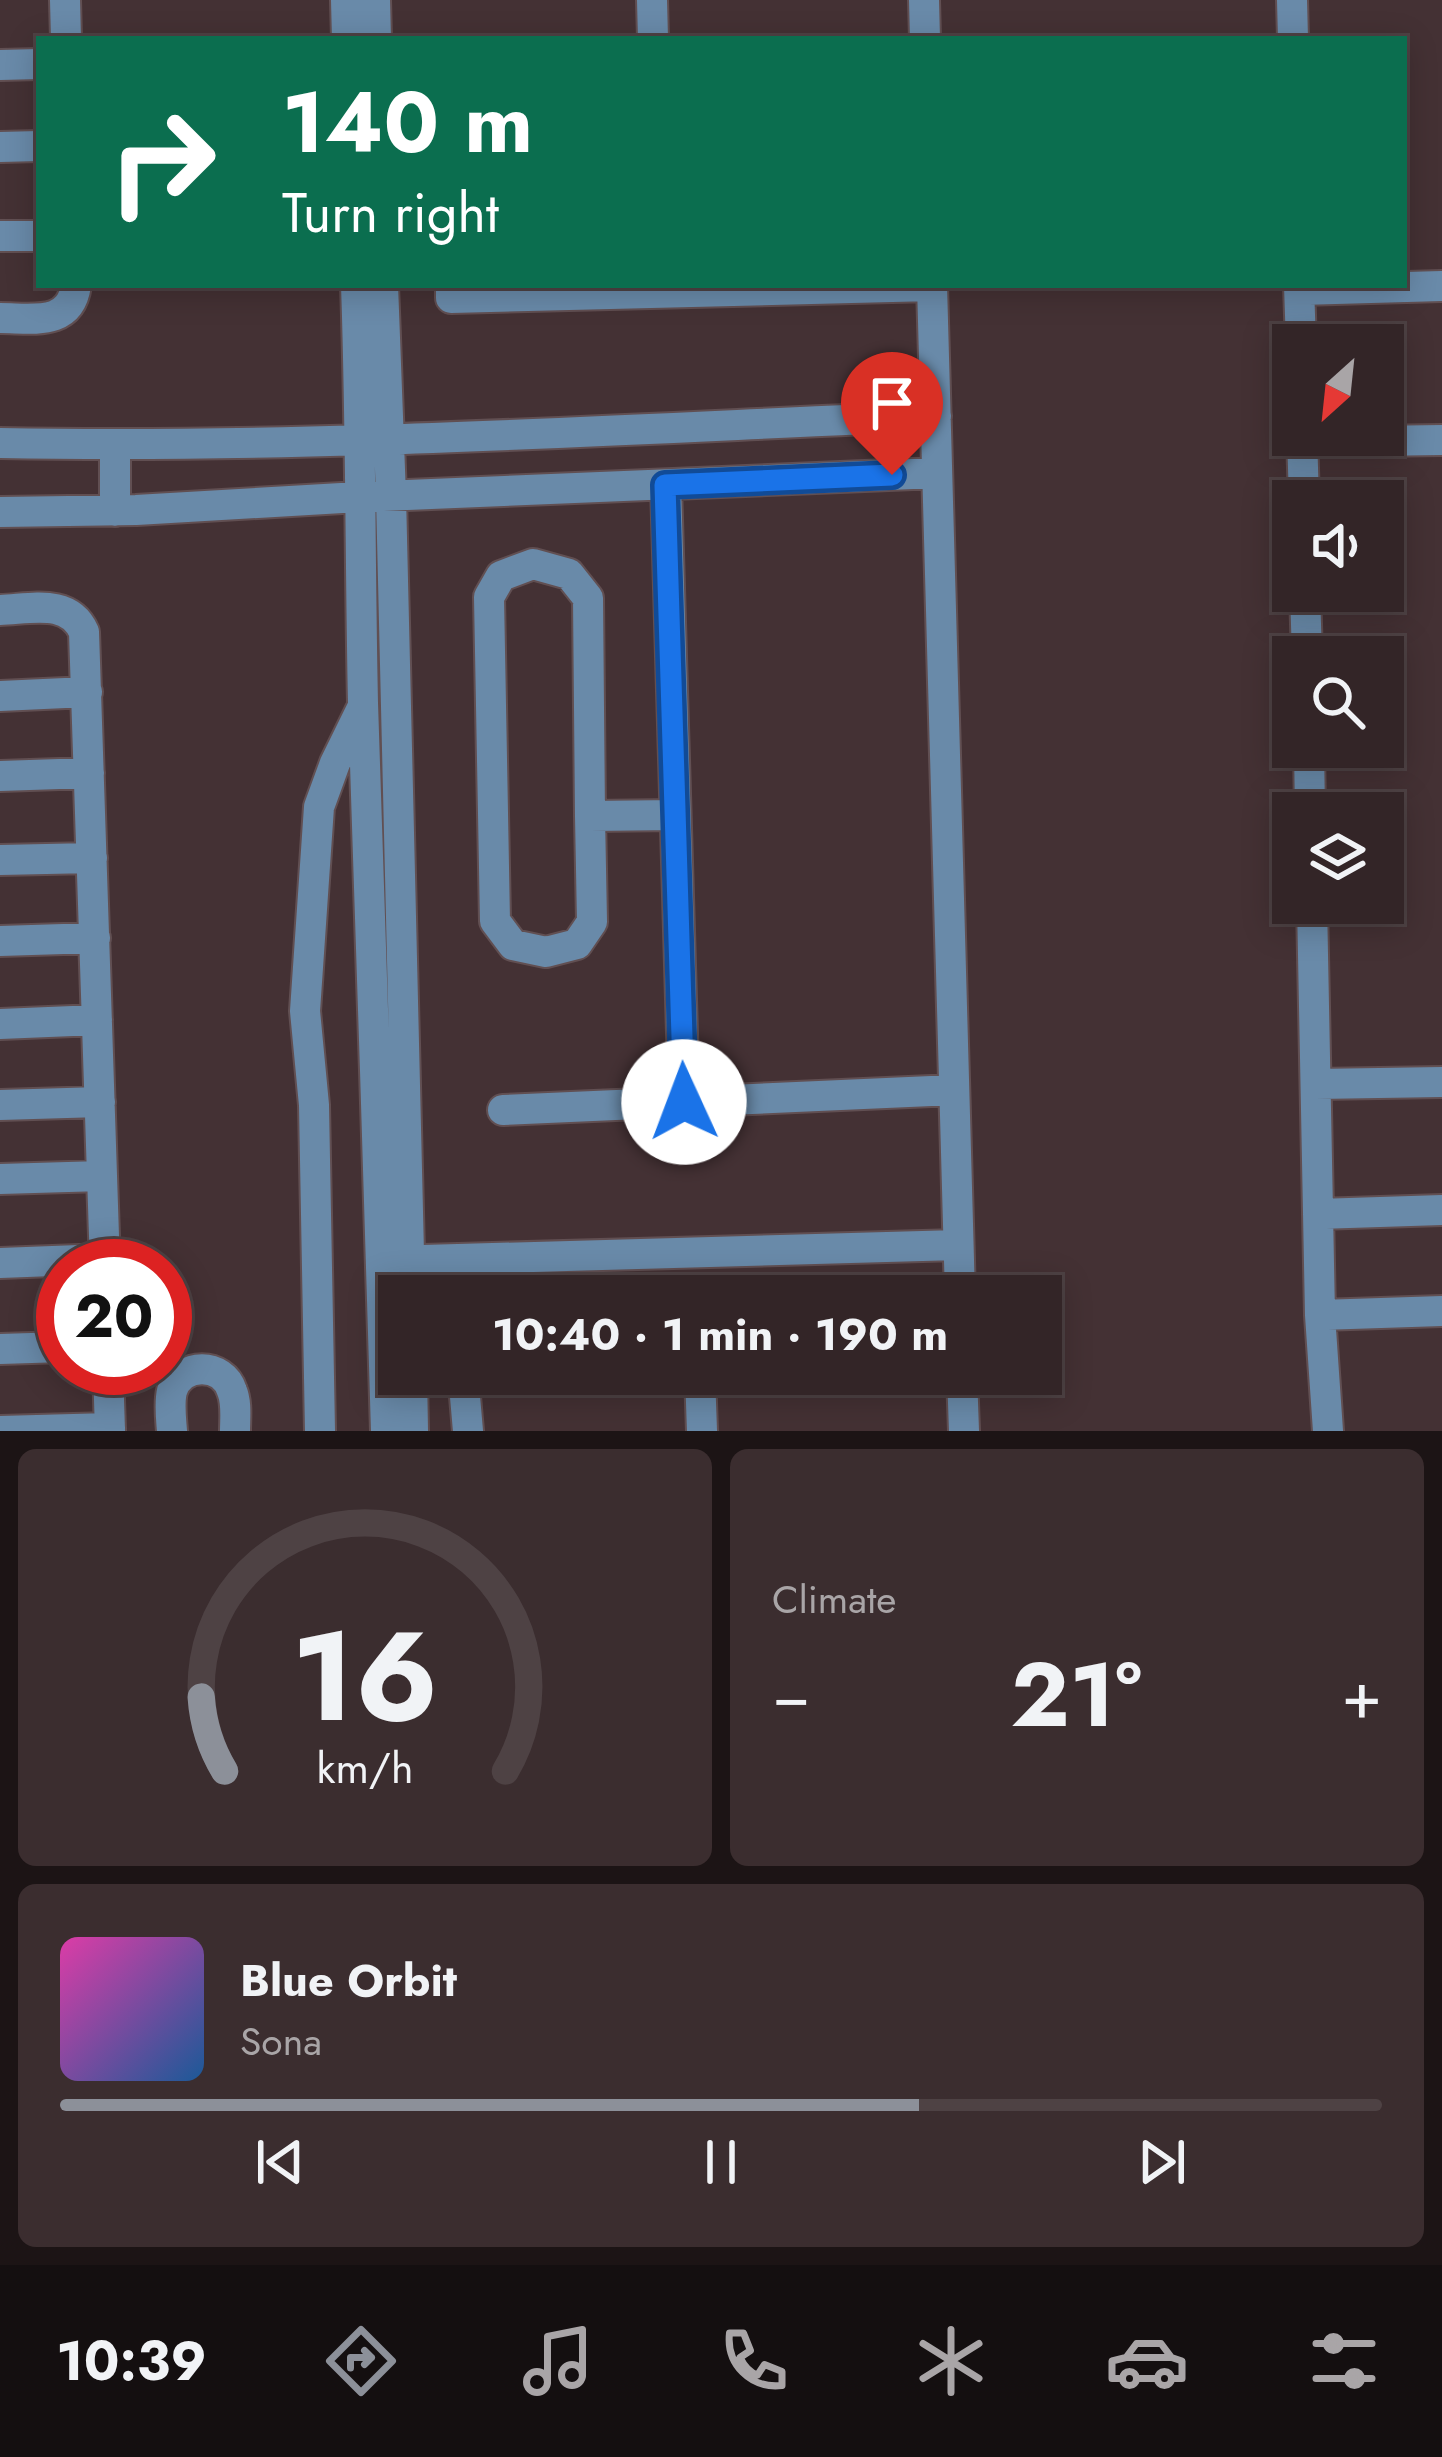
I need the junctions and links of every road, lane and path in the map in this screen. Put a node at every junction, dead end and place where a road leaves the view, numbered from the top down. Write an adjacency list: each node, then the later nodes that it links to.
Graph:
1 (64, 0): 7 (lane)
2 (346, 0): 8 (lane)
3 (375, 0): 9 (lane)
4 (652, 0): 10 (lane)
5 (924, 0): 11 (lane)
6 (1292, 0): 12 (lane)
7 (66, 36)
8 (347, 36)
9 (376, 36)
10 (653, 36)
11 (925, 36)
12 (1293, 36)
13 (36, 64): 14 (lane)
14 (0, 65)
15 (36, 146): 16 (lane)
16 (0, 147)
17 (0, 236): 18 (lane)
18 (36, 236)
19 (1407, 286): 20 (lane)
20 (1442, 286)
21 (75, 288): 29 (lane)
22 (356, 288): 34 (lane)
23 (383, 288): 34 (lane)
24 (451, 288): 28 (lane)
25 (752, 288): 28 (lane)
26 (932, 288): 31 (lane)
27 (1299, 288): 30 (lane)
28 (662, 289)
29 (0, 318)
30 (1300, 324)
31 (936, 416): 34 (lane); 37 (lane)
32 (1404, 439): 33 (lane)
33 (1442, 440)
34 (375, 441): 36 (lane); 39 (lane); 40 (lane)
35 (0, 443): 36 (lane)
36 (115, 446): 41 (lane)
37 (937, 473): 38 (lane); 60 (lane)
38 (665, 485): 39 (lane); 49 (lane)
39 (392, 496): 40 (lane); 71 (lane)
40 (359, 497): 41 (lane); 46 (lane)
41 (115, 511): 42 (lane)
42 (0, 512)
43 (0, 610): 44 (lane)
44 (87, 692): 45 (lane); 47 (lane)
45 (0, 695)
46 (363, 705): 71 (lane); 89 (lane)
47 (89, 773): 48 (lane); 51 (lane)
48 (0, 776)
49 (675, 814): 50 (lane); 62 (lane)
50 (590, 816): 50 (lane)
51 (92, 858): 52 (lane); 54 (lane)
52 (0, 860)
53 (1312, 924): 59 (lane)
54 (94, 938): 55 (lane); 56 (lane)
55 (0, 940)
56 (98, 1020): 57 (lane); 61 (lane)
57 (0, 1024)
58 (1442, 1082): 59 (lane)
59 (1316, 1084): 68 (lane)
60 (954, 1090): 62 (lane); 70 (lane)
61 (100, 1102): 63 (lane); 65 (lane)
62 (684, 1102): 64 (lane)
63 (0, 1105)
64 (502, 1110)
65 (102, 1176): 66 (lane); 69 (lane)
66 (0, 1180)
67 (1442, 1210): 68 (lane)
68 (1318, 1214): 77 (lane)
69 (104, 1239)
70 (958, 1245): 71 (lane); 75 (lane)
71 (396, 1260): 74 (lane); 90 (lane)
72 (0, 1263): 73 (lane)
73 (36, 1263)
74 (402, 1275)
75 (959, 1275)
76 (1442, 1311): 77 (lane)
77 (1320, 1316): 95 (lane)
78 (36, 1348): 79 (lane)
79 (0, 1349)
80 (109, 1395): 85 (lane)
81 (412, 1395): 91 (lane)
82 (465, 1395): 92 (lane)
83 (701, 1395): 93 (lane)
84 (963, 1395): 94 (lane)
85 (110, 1429): 86 (lane)
86 (0, 1431)
87 (172, 1431): 88 (lane)
88 (235, 1431)
89 (320, 1431)
90 (386, 1431)
91 (413, 1431)
92 (468, 1431)
93 (702, 1431)
94 (964, 1431)
95 (1328, 1431)

